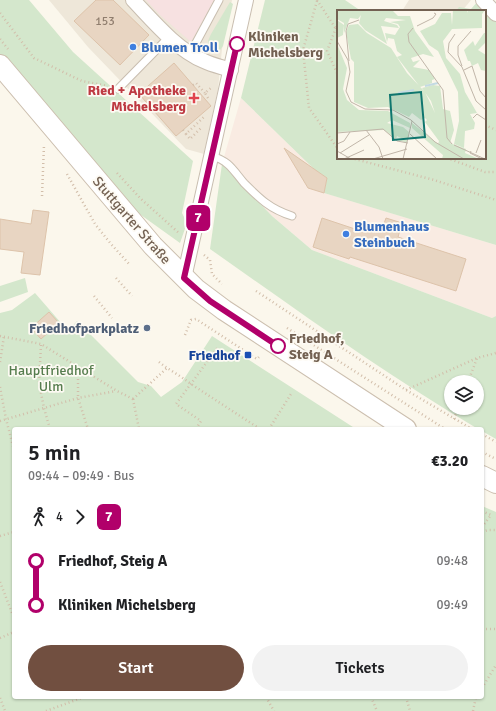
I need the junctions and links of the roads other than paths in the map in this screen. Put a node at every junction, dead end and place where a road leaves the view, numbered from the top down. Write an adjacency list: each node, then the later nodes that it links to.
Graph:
1 (133, 0): 6 (street)
2 (219, 0): 7 (lane)
3 (246, 0): 9 (street)
4 (483, 0): 5 (street)
5 (496, 14)
6 (169, 37): 7 (street); 10 (lane)
7 (190, 54): 9 (street)
8 (0, 65): 13 (main road, Stuttgarter Straße)
9 (231, 70): 11 (street)
10 (118, 89)
11 (212, 156): 12 (lane); 13 (street)
12 (292, 216)
13 (184, 278): 14 (main road, Stuttgarter Straße)
14 (403, 427)
15 (484, 477): 16 (main road)
16 (496, 483)

